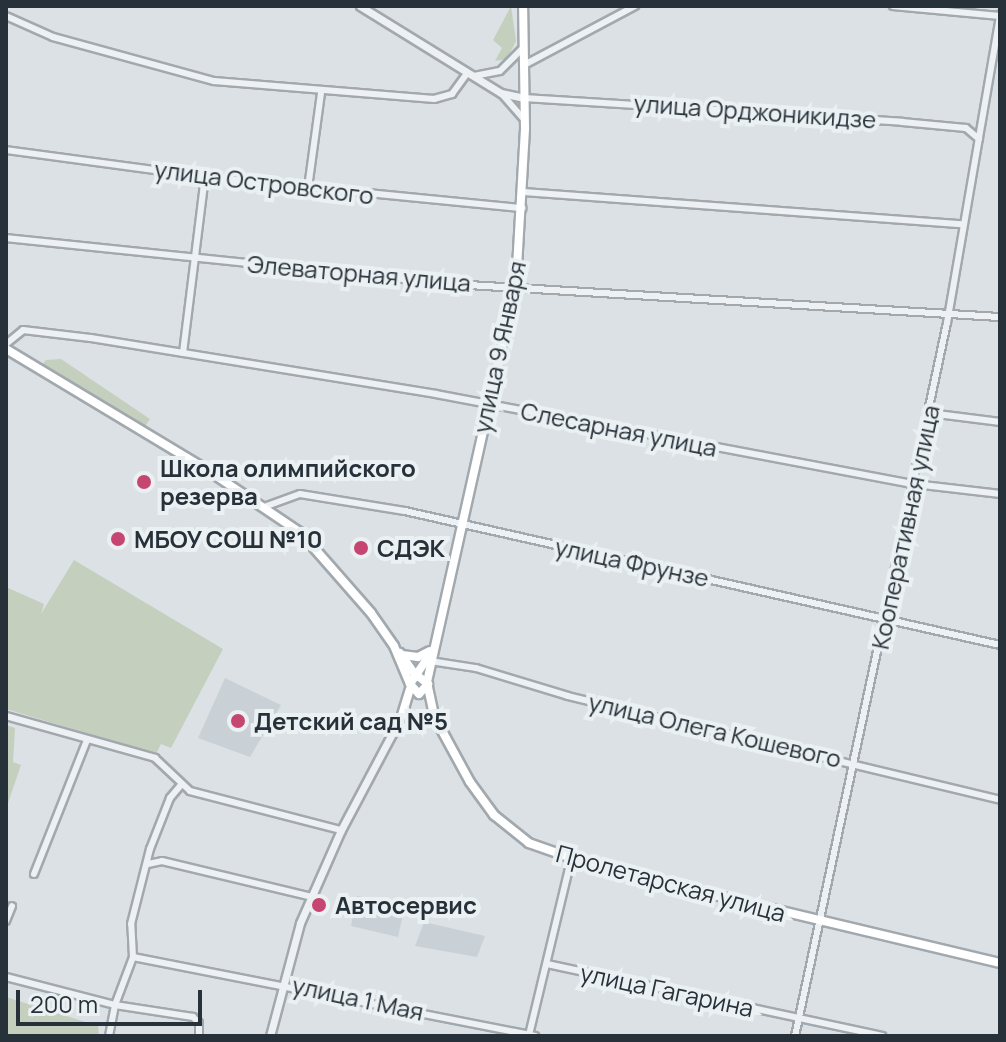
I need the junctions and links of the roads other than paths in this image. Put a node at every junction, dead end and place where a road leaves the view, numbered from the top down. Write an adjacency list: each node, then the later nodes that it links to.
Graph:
1 (360, 6): 9 (street)
2 (523, 6): 7 (main road, улица 9 Января)
3 (635, 6): 8 (street)
4 (893, 6): 6 (street)
5 (6, 16): 10 (street)
6 (1000, 16): 14 (street, Кооперативная улица)
7 (523, 48): 8 (main road, улица 9 Января); 9 (street)
8 (524, 65): 12 (main road, улица 9 Января)
9 (470, 75): 10 (street); 11 (street)
10 (321, 93): 17 (street)
11 (501, 93): 12 (street); 13 (street)
12 (524, 98): 13 (main road, улица 9 Января); 14 (street, улица Орджоникидзе)
13 (523, 118): 18 (main road, улица 9 Января)
14 (979, 139): 20 (street, Кооперативная улица)
15 (6, 150): 16 (street, улица Островского)
16 (205, 177): 17 (street, улица Островского); 22 (street)
17 (308, 188): 19 (street, улица Островского)
18 (523, 192): 19 (main road, улица 9 Января); 20 (street)
19 (522, 208): 23 (main road, улица 9 Января)
20 (962, 224): 24 (street, Кооперативная улица)
21 (6, 238): 22 (street, Элеваторная улица)
22 (197, 259): 23 (street, Элеваторная улица); 27 (street)
23 (516, 285): 24 (street, Элеваторная улица); 28 (main road, улица 9 Января)
24 (948, 315): 25 (street, Элеваторная улица); 29 (street, Кооперативная улица)
25 (1000, 317)
26 (6, 346): 27 (street, Слесарная улица); 33 (main road)
27 (183, 353): 28 (street, Слесарная улица)
28 (488, 404): 31 (street, Слесарная улица); 34 (main road, улица 9 Января)
29 (929, 413): 30 (street); 31 (street, Кооперативная улица)
30 (1000, 422)
31 (914, 484): 32 (street, Слесарная улица); 35 (street, Кооперативная улица)
32 (1000, 494)
33 (264, 507): 34 (street, улица Фрунзе); 37 (main road)
34 (460, 525): 35 (street, улица Фрунзе); 38 (main road, улица 9 Января)
35 (886, 618): 36 (street, улица Фрунзе); 49 (street, Кооперативная улица)
36 (1000, 645)
37 (394, 646): 39 (main road); 43 (main road)
38 (432, 647): 39 (main road); 40 (main road, улица 9 Января); 41 (main road)
39 (401, 654): 41 (main road)
40 (430, 661): 42 (main road, улица 9 Января); 49 (street, улица Олега Кошевого)
41 (417, 676): 42 (main road); 43 (main road)
42 (427, 684): 44 (main road); 47 (main road, Пролетарская улица)
43 (410, 686): 44 (main road); 45 (main road)
44 (419, 694): 45 (main road); 47 (main road)
45 (402, 715): 52 (street)
46 (6, 716): 48 (street)
47 (434, 716): 53 (main road, Пролетарская улица)
48 (87, 740): 50 (street); 55 (street)
49 (855, 762): 51 (street, улица Олега Кошевого); 59 (street, Кооперативная улица)
50 (181, 785): 52 (street); 54 (street)
51 (1000, 800)
52 (341, 830): 56 (street)
53 (571, 860): 59 (main road, Пролетарская улица); 62 (street)
54 (148, 864): 56 (street); 60 (street)
55 (34, 874)
56 (312, 897): 64 (street)
57 (12, 906): 58 (street)
58 (6, 921)
59 (819, 922): 61 (main road, Пролетарская улица); 66 (street, Кооперативная улица)
60 (133, 957): 64 (street, улица 1 Мая); 65 (street)
61 (1000, 963)
62 (547, 964): 66 (street, улица Гагарина); 67 (street)
63 (6, 977): 65 (street)
64 (280, 982): 67 (street, улица 1 Мая); 70 (street)
65 (115, 1005): 68 (street); 69 (street)
66 (798, 1018): 71 (street, Кооперативная улица); 72 (street, улица Гагарина)
67 (531, 1035)
68 (109, 1036)
69 (199, 1036)
70 (270, 1036)
71 (795, 1036)
72 (882, 1036)

